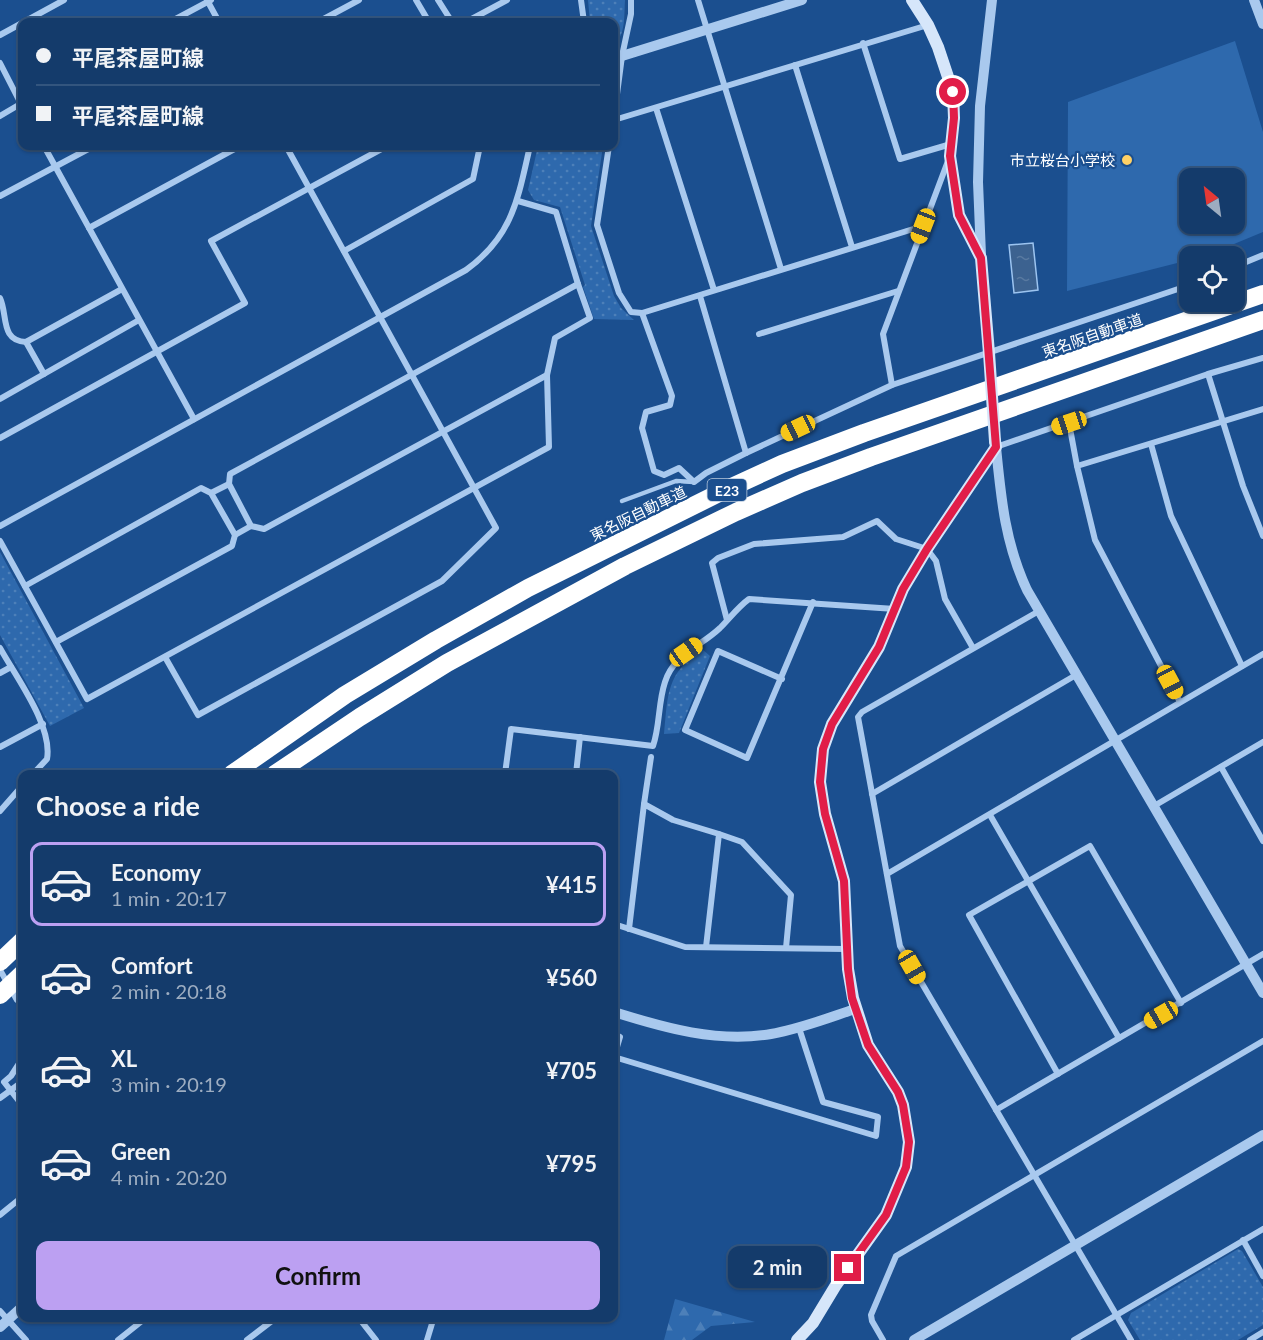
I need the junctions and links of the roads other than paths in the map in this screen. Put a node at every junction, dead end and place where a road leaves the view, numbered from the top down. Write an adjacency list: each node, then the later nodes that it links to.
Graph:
1 (64, 0): 14 (street)
2 (359, 0): 17 (street)
3 (416, 0): 18 (street)
4 (438, 0): 19 (street)
5 (507, 0): 20 (street)
6 (581, 0): 21 (street)
7 (630, 0): 28 (street)
8 (698, 0): 25 (street)
9 (802, 0): 25 (street)
10 (912, 0): 24 (main road)
11 (992, 0): 55 (street)
12 (1254, 0): 23 (street)
13 (209, 1): 15 (street); 16 (street)
14 (30, 18)
15 (177, 18)
16 (217, 18)
17 (325, 18)
18 (427, 18)
19 (449, 18)
20 (473, 18)
21 (583, 18)
22 (18, 24): 26 (street)
23 (1263, 24)
24 (928, 25): 27 (street); 45 (main road)
25 (707, 29): 28 (street); 31 (street)
26 (0, 34)
27 (863, 43): 30 (street); 45 (street)
28 (618, 57)
29 (0, 63): 32 (street)
30 (795, 65): 31 (street); 52 (street)
31 (724, 86): 34 (street); 57 (street)
32 (18, 97)
33 (18, 106): 35 (street)
34 (656, 108): 36 (street); 61 (street)
35 (0, 116)
36 (618, 118)
37 (46, 150): 46 (street)
38 (87, 150): 46 (street)
39 (233, 150): 51 (street)
40 (288, 150): 47 (street)
41 (380, 150): 47 (street)
42 (479, 150): 53 (street)
43 (529, 150): 49 (street)
44 (608, 150): 66 (street)
45 (950, 150): 50 (street); 55 (main road)
46 (55, 167): 48 (street); 51 (street)
47 (309, 188): 53 (street); 72 (street)
48 (0, 196)
49 (518, 201): 58 (street); 67 (street)
50 (923, 226): 52 (street); 62 (street)
51 (89, 228): 59 (street)
52 (852, 247): 57 (street)
53 (344, 251): 67 (street)
54 (1263, 255): 56 (street)
55 (981, 258): 73 (main road)
56 (1245, 262)
57 (781, 269): 61 (street)
58 (578, 284): 77 (street); 78 (street)
59 (122, 289): 68 (street); 71 (street)
60 (1179, 289): 73 (street)
61 (714, 290): 64 (street)
62 (898, 291): 70 (street); 79 (street)
63 (1263, 294): 126 (highway, 東名阪自動車道 / E23)
64 (700, 296): 66 (street); 89 (street)
65 (0, 297): 71 (street)
66 (642, 314): 91 (street)
67 (381, 317): 77 (street); 82 (street)
68 (140, 320): 72 (street); 75 (street)
69 (1263, 320): 127 (highway, E23)
70 (759, 334)
71 (26, 342): 75 (street)
72 (156, 352): 82 (street); 86 (street)
73 (989, 352): 79 (street); 87 (main road, bridge)
74 (1263, 358): 76 (street)
75 (44, 374): 80 (street)
76 (1208, 374): 83 (street); 84 (street)
77 (411, 375): 85 (street); 92 (street)
78 (547, 375): 85 (street); 93 (street)
79 (892, 385): 89 (street)
80 (0, 399)
81 (1263, 409): 83 (street)
82 (194, 419): 96 (street)
83 (1223, 421): 88 (street); 99 (street)
84 (1069, 423): 87 (street); 90 (street)
85 (442, 431): 93 (street); 97 (street)
86 (0, 438)
87 (996, 444): 101 (main road); 105 (street)
88 (1151, 444): 90 (street); 112 (street)
89 (746, 453): 91 (street)
90 (1077, 466): 117 (street)
91 (694, 482): 95 (lane)
92 (229, 484): 94 (street); 97 (street)
93 (474, 488): 111 (street); 111 (street)
94 (211, 493): 98 (street); 102 (street)
95 (622, 501)
96 (0, 526)
97 (251, 526): 98 (street)
98 (235, 535): 107 (street)
99 (1263, 536)
100 (0, 541): 102 (street)
101 (927, 549): 104 (main road); 106 (street); 109 (street)
102 (25, 586): 107 (street)
103 (813, 602): 104 (street); 106 (street); 116 (street)
104 (895, 609): 145 (main road)
105 (1039, 611): 109 (street); 115 (street)
106 (727, 620): 119 (street)
107 (56, 642): 111 (street)
108 (0, 648): 113 (street)
109 (973, 648): 131 (street)
110 (1263, 654): 112 (street)
111 (165, 657)
112 (1242, 666): 117 (street)
113 (11, 667): 114 (street); 118 (street)
114 (0, 673)
115 (1076, 675): 120 (street); 131 (street)
116 (782, 679): 116 (street)
117 (1180, 702): 120 (street)
118 (43, 724): 122 (street); 125 (street)
119 (580, 737): 128 (street); 129 (street)
120 (1115, 741): 133 (street); 135 (street)
121 (1263, 742): 124 (street)
122 (0, 747)
123 (651, 757): 132 (street)
124 (1221, 767): 133 (street); 137 (street)
125 (37, 770)
126 (237, 770)
127 (281, 770)
128 (506, 770)
129 (576, 770)
130 (18, 791): 134 (street)
131 (872, 794): 138 (street)
132 (644, 804): 136 (street); 141 (street)
133 (1154, 806): 148 (street)
134 (0, 811)
135 (990, 815): 138 (street); 139 (street)
136 (719, 834): 143 (street); 144 (street)
137 (1263, 841)
138 (887, 874): 167 (street)
139 (1028, 881): 154 (street); 158 (street); 162 (street)
140 (618, 925): 141 (street)
141 (629, 929): 143 (street)
142 (18, 945): 147 (highway)
143 (706, 947): 144 (street)
144 (786, 948): 145 (street)
145 (846, 949): 155 (main road)
146 (1263, 954): 148 (street)
147 (0, 962)
148 (1247, 964): 151 (street); 154 (street)
149 (0, 970): 153 (street)
150 (18, 978): 152 (highway, bridge)
151 (1263, 993)
152 (0, 995)
153 (18, 1001)
154 (1181, 1003): 158 (street)
155 (855, 1009): 157 (street); 189 (main road)
156 (618, 1013): 157 (street)
157 (799, 1028): 160 (street)
158 (1119, 1038): 162 (street)
159 (1263, 1041): 169 (street)
160 (618, 1058)
161 (18, 1065): 164 (street)
162 (1058, 1074): 167 (street)
163 (18, 1085): 164 (street)
164 (11, 1090): 165 (street); 166 (street)
165 (0, 1098)
166 (18, 1100)
167 (996, 1110): 169 (street)
168 (1263, 1135): 174 (street)
169 (1035, 1175): 174 (street); 190 (street)
170 (18, 1200): 171 (street)
171 (0, 1215)
172 (1263, 1228): 173 (street)
173 (1243, 1240): 175 (street); 177 (street)
174 (1076, 1246): 177 (street); 191 (street)
175 (1263, 1276)
176 (18, 1310): 178 (street)
177 (1116, 1315): 192 (street); 193 (street)
178 (3, 1319): 184 (street)
179 (141, 1322): 185 (street)
180 (270, 1322): 186 (street)
181 (362, 1322): 187 (street)
182 (432, 1322): 188 (street)
183 (1263, 1332): 194 (street)
184 (26, 1340)
185 (118, 1340)
186 (247, 1340)
187 (376, 1340)
188 (427, 1340)
189 (798, 1340)
190 (883, 1340)
191 (914, 1340)
192 (1074, 1340)
193 (1131, 1340)
194 (1250, 1340)

